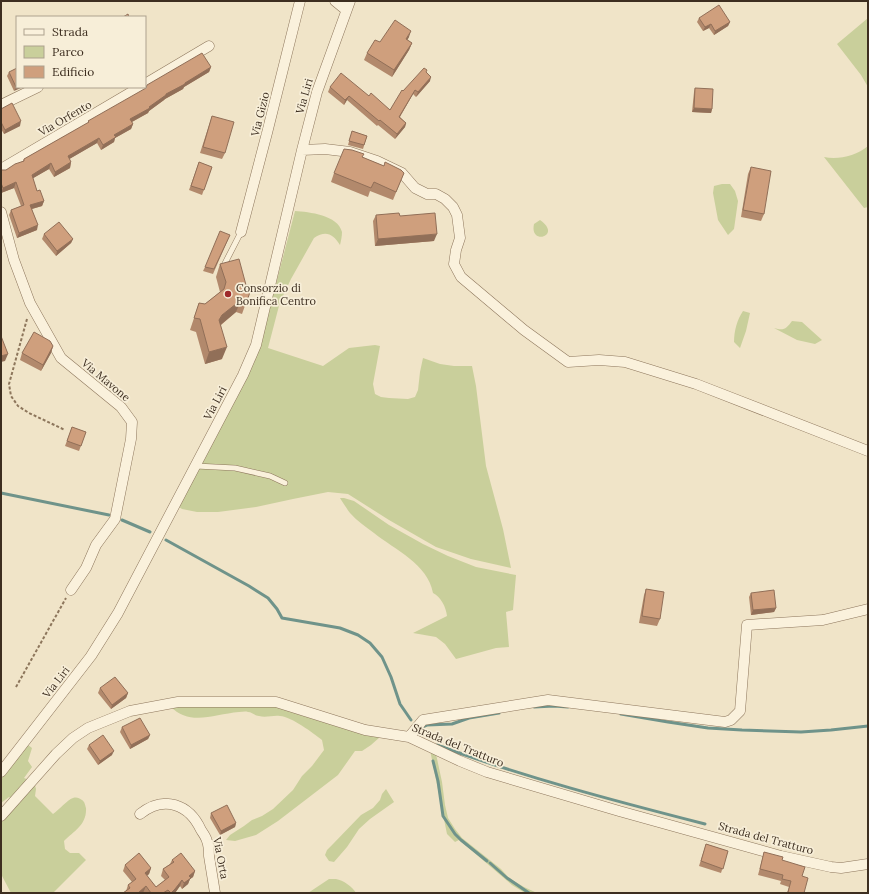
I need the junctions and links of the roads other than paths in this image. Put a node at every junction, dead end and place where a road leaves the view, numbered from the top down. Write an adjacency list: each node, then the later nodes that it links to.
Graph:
1 (300, 1): 12 (street, Via Gizio)
2 (335, 1): 3 (street)
3 (348, 6): 9 (street, Via Liri)
4 (209, 46): 5 (street)
5 (146, 83)
6 (36, 88): 8 (street)
7 (138, 88): 10 (street, Via Orfento)
8 (1, 105)
9 (302, 150): 14 (street); 15 (street, Via Liri)
10 (1, 169)
11 (1, 212): 17 (street, Via Mavone)
12 (241, 232): 13 (lane)
13 (221, 272)
14 (868, 451)
15 (195, 466): 16 (lane); 20 (street, Via Liri)
16 (285, 483)
17 (71, 590)
18 (868, 609): 19 (street)
19 (409, 737): 22 (street, Strada del Tratturo); 23 (street, Strada del Tratturo)
20 (1, 772)
21 (140, 814): 24 (street, Via Orta)
22 (1, 816)
23 (868, 864)
24 (215, 893)

